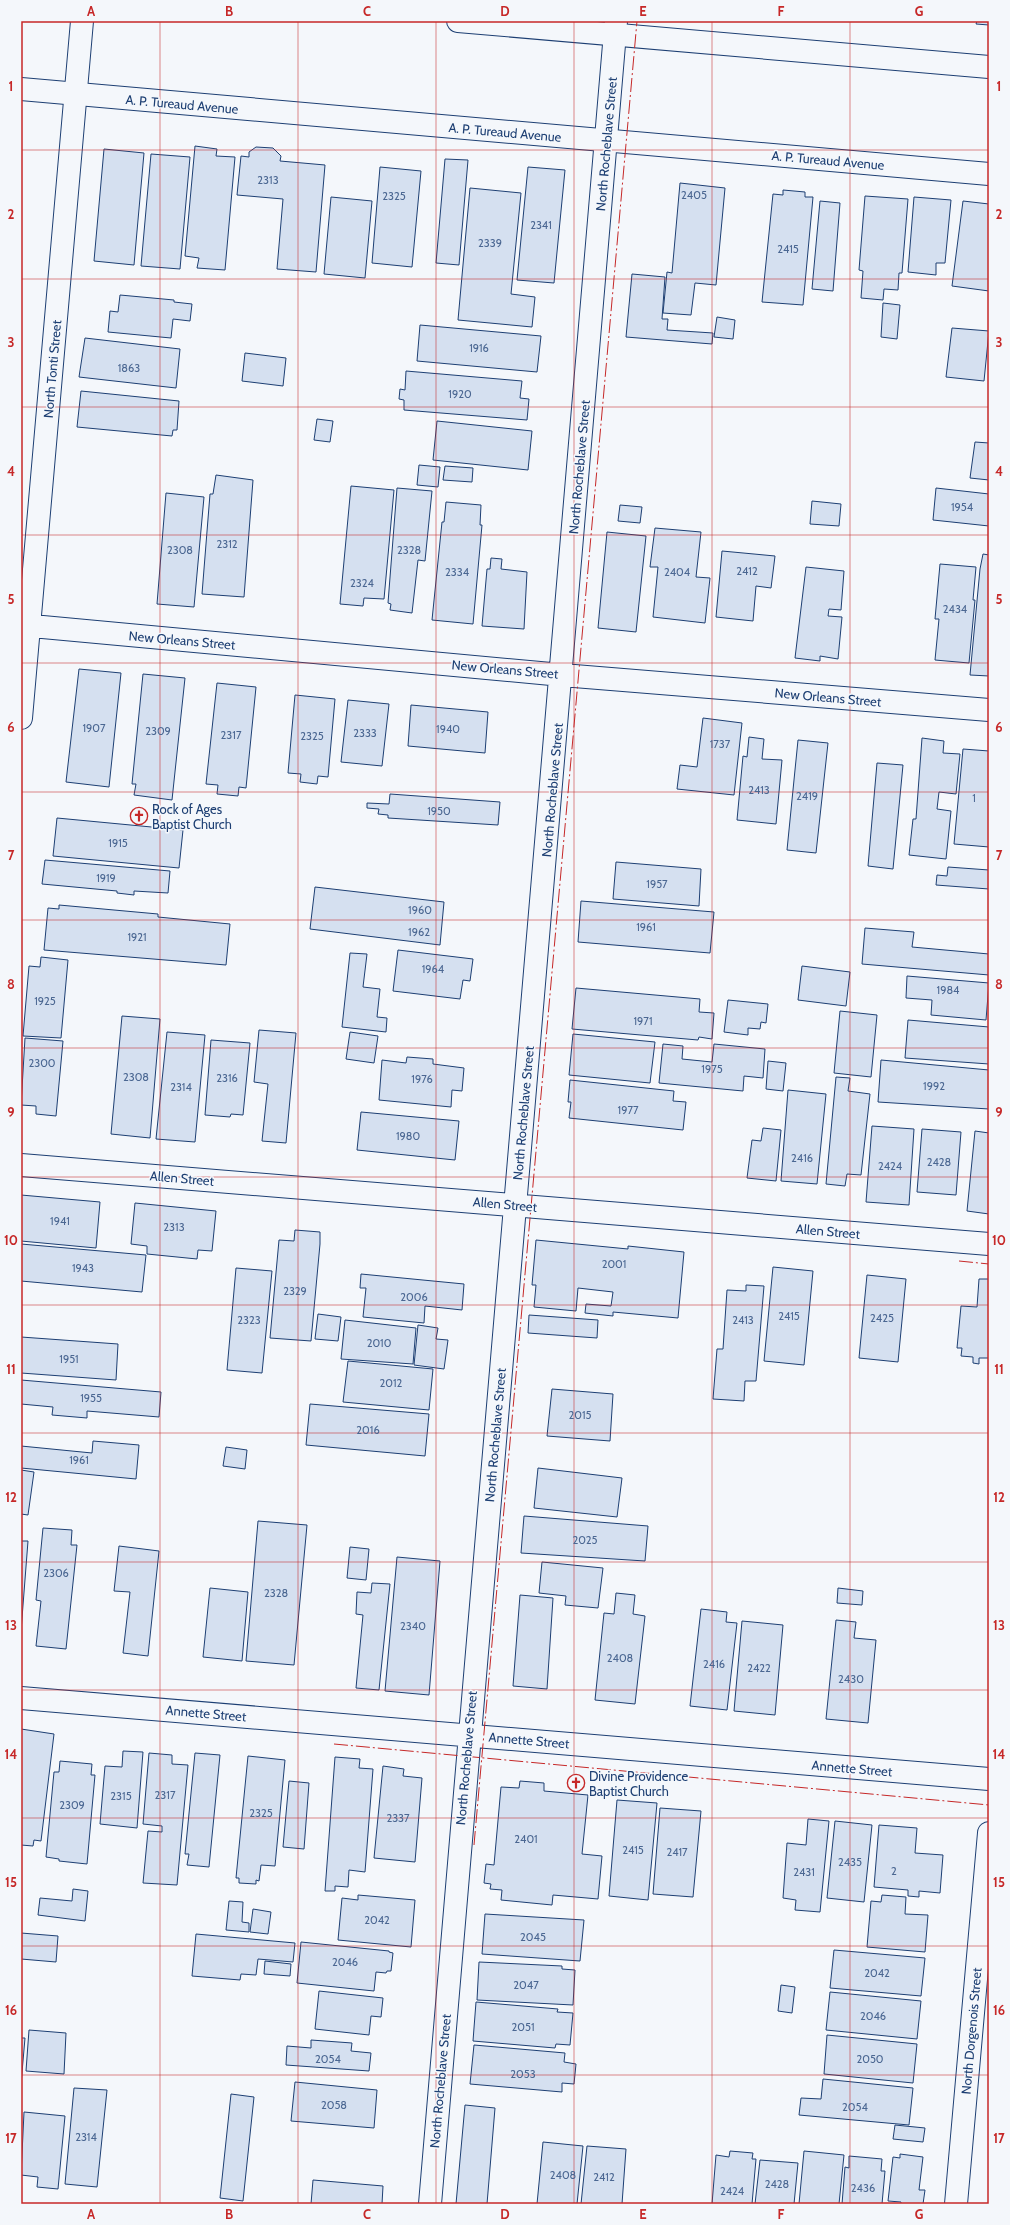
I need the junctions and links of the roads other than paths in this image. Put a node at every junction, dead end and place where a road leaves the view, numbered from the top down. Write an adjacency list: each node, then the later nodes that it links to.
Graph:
1 (82, 21): 6 (street, North Tonti Street)
2 (458, 21): 3 (street)
3 (616, 28): 4 (street); 7 (street, North Rocheblave Street)
4 (989, 67)
5 (21, 89): 6 (street, A. P. Tureaud Avenue)
6 (76, 94): 7 (street, A. P. Tureaud Avenue); 9 (street, North Tonti Street)
7 (606, 141): 8 (street, A. P. Tureaud Avenue); 10 (street, North Rocheblave Street)
8 (989, 174)
9 (25, 625): 10 (street, New Orleans Street); 12 (street, North Tonti Street)
10 (562, 675): 11 (street, New Orleans Street); 14 (street, North Rocheblave Street)
11 (989, 710)
12 (21, 718)
13 (21, 1165): 14 (street, Allen Street)
14 (515, 1205): 15 (street, Allen Street); 17 (street, North Rocheblave Street)
15 (989, 1244)
16 (21, 1698): 17 (street, Annette Street)
17 (468, 1735): 18 (street, Annette Street); 21 (street, North Rocheblave Street)
18 (989, 1779)
19 (989, 1833): 20 (street, North Dorgenois Street)
20 (983, 1974): 22 (street, North Dorgenois Street)
21 (430, 2204)
22 (956, 2204)

